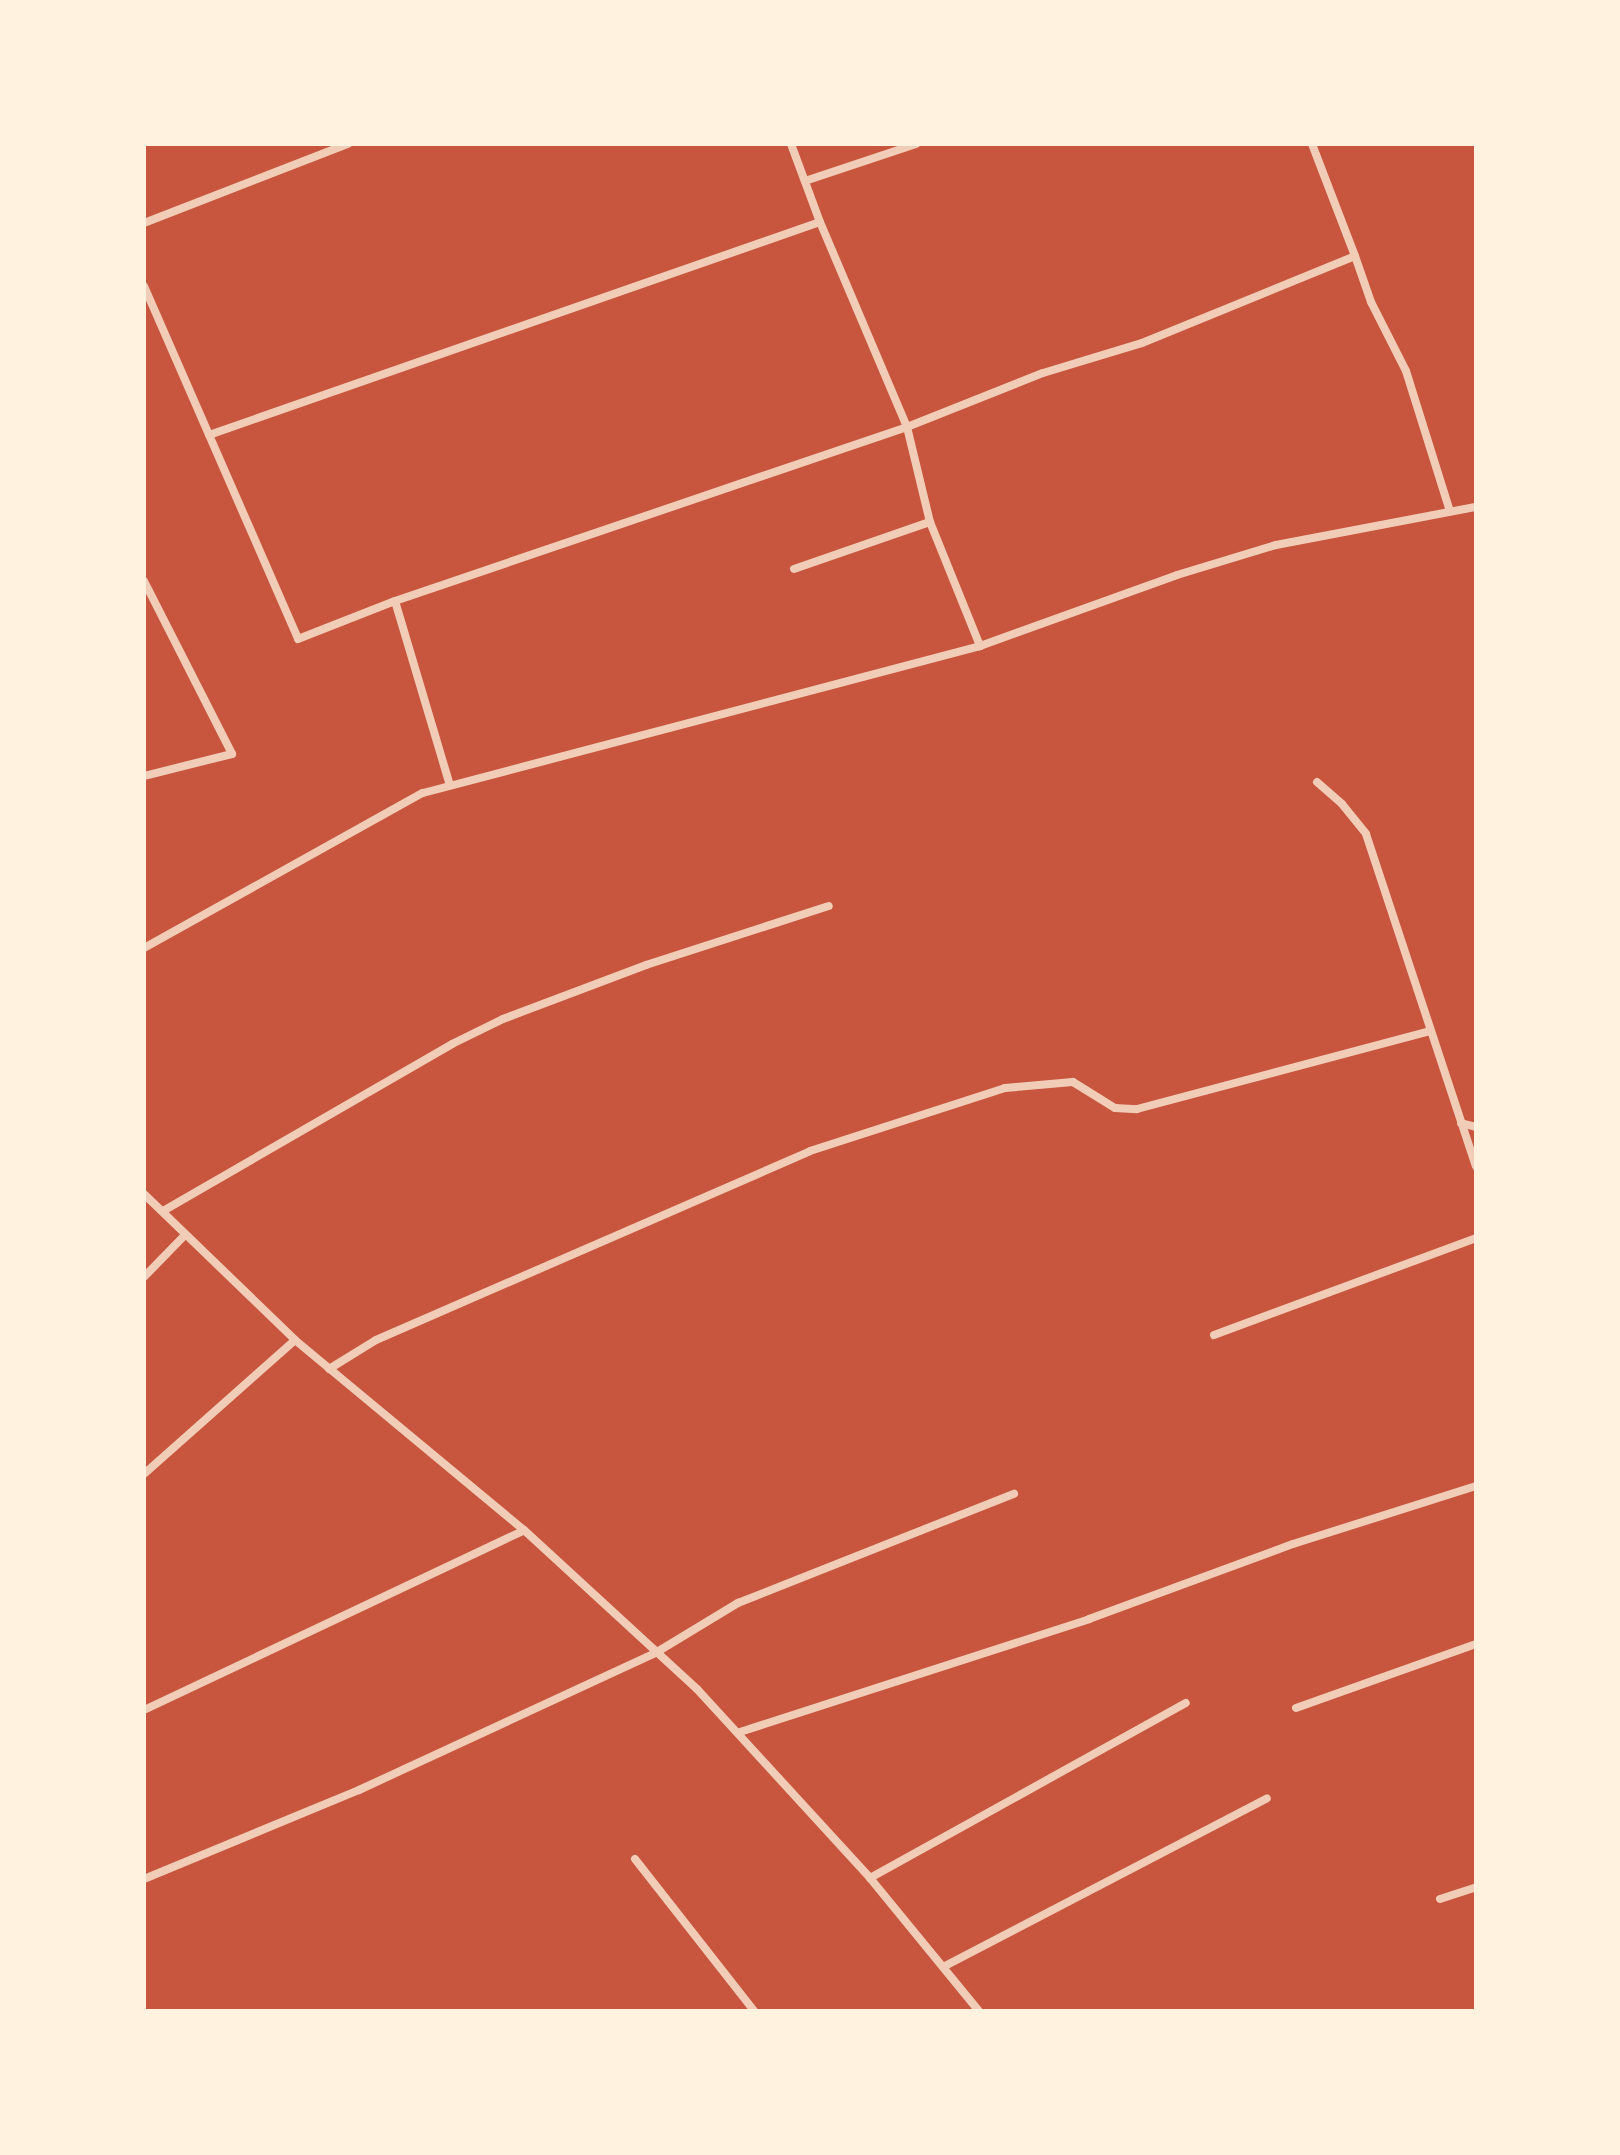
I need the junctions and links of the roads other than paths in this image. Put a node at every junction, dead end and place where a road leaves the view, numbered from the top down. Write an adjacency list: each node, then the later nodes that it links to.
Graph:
1 (348, 144): 7 (street)
2 (791, 144): 5 (street)
3 (916, 144): 5 (street)
4 (1312, 144): 8 (street)
5 (805, 181): 6 (street)
6 (820, 222): 10 (street); 11 (street)
7 (144, 223)
8 (1355, 256): 10 (street); 13 (street)
9 (144, 286): 11 (street)
10 (907, 427): 14 (street); 17 (street)
11 (209, 435): 17 (street)
12 (1476, 507): 13 (street)
13 (1450, 511): 18 (street)
14 (930, 522): 15 (street); 18 (street)
15 (794, 569)
16 (144, 581): 19 (street)
17 (395, 601): 21 (street)
18 (980, 646): 21 (street)
19 (144, 776)
20 (1317, 782): 24 (street)
21 (450, 785): 23 (street)
22 (829, 906): 29 (street)
23 (144, 948)
24 (1430, 1031): 25 (street); 35 (street)
25 (1461, 1123): 26 (street); 27 (street)
26 (1476, 1127)
27 (1476, 1166)
28 (144, 1194): 29 (street)
29 (163, 1211): 30 (street)
30 (185, 1235): 32 (street); 34 (street)
31 (1476, 1238): 33 (street)
32 (144, 1277)
33 (1214, 1335)
34 (295, 1340): 35 (street); 36 (street)
35 (329, 1369): 39 (street)
36 (144, 1474)
37 (1476, 1488): 45 (street)
38 (1014, 1494): 41 (street)
39 (524, 1530): 41 (street); 44 (street)
40 (1476, 1644): 43 (street)
41 (657, 1652): 45 (street); 49 (street)
42 (1186, 1703): 48 (street)
43 (1296, 1708)
44 (144, 1710)
45 (740, 1732): 48 (street)
46 (1267, 1798): 52 (street)
47 (635, 1859): 53 (street)
48 (870, 1878): 52 (street)
49 (144, 1879)
50 (1476, 1887): 51 (street)
51 (1440, 1899)
52 (943, 1967): 54 (street)
53 (754, 2011)
54 (979, 2011)

